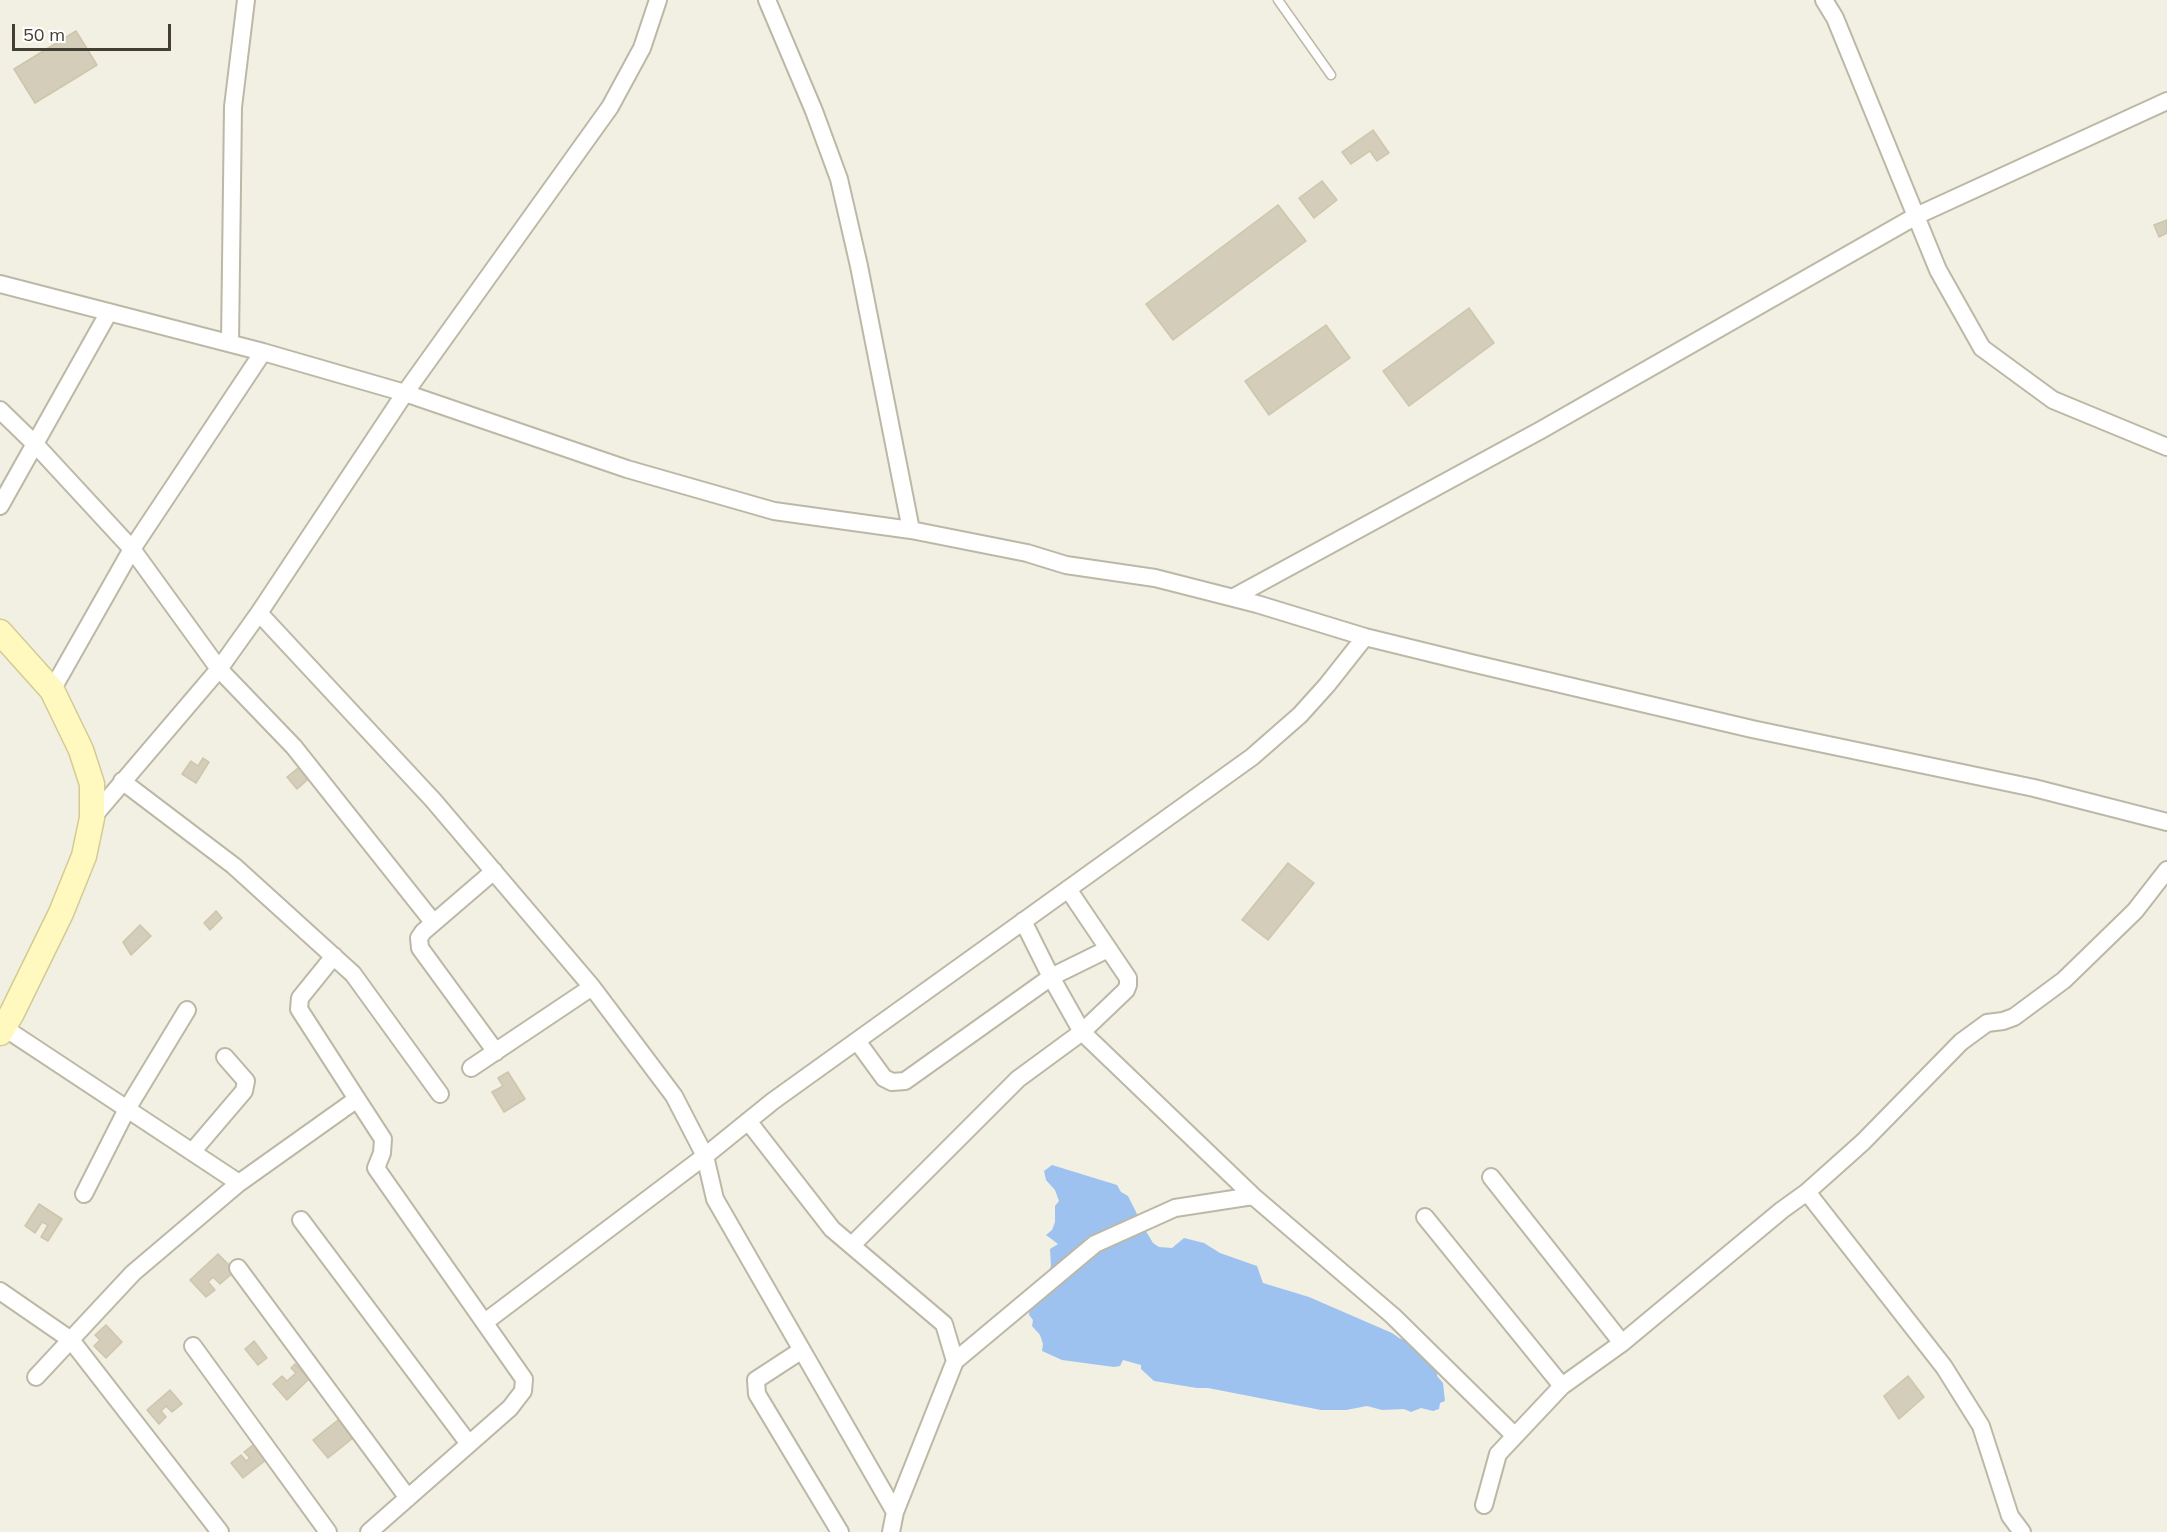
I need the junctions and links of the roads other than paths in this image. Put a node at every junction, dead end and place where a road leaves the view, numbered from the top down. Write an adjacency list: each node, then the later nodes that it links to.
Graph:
1 (246, 0): 11 (street)
2 (658, 0): 13 (street)
3 (767, 0): 18 (street)
4 (1278, 0): 6 (lane)
5 (1824, 0): 8 (street)
6 (1331, 75)
7 (2167, 101): 8 (street)
8 (1916, 216): 16 (street); 20 (street)
9 (0, 284): 10 (street)
10 (109, 312): 11 (street); 15 (street)
11 (230, 343): 12 (street)
12 (263, 352): 13 (street); 19 (street)
13 (405, 393): 18 (street); 21 (street)
14 (0, 410): 15 (street)
15 (35, 444): 17 (street); 19 (street)
16 (2167, 447)
17 (0, 506)
18 (911, 530): 20 (street)
19 (132, 549): 24 (street); 25 (street)
20 (1234, 597): 23 (street)
21 (259, 613): 24 (street); 30 (street)
22 (0, 632): 25 (street)
23 (1365, 637): 28 (street); 31 (street)
24 (219, 669): 26 (street); 33 (street)
25 (52, 690): 27 (street)
26 (122, 781): 27 (street); 35 (street)
27 (92, 818): 39 (street)
28 (2167, 822)
29 (2167, 870): 53 (street)
30 (494, 871): 33 (street); 37 (street)
31 (1068, 889): 32 (street); 34 (street)
32 (1023, 921): 36 (street); 41 (street)
33 (433, 922): 42 (street)
34 (1108, 949): 36 (street); 40 (street)
35 (334, 956): 45 (street); 46 (street)
36 (1051, 977): 40 (street); 41 (street)
37 (592, 987): 42 (street); 50 (street)
38 (187, 1010): 47 (street)
39 (2, 1030): 47 (street)
40 (1082, 1032): 55 (street); 58 (street)
41 (857, 1041): 48 (street)
42 (496, 1052): 44 (street)
43 (225, 1057): 49 (street)
44 (471, 1068)
45 (440, 1094)
46 (357, 1100): 52 (street); 61 (street)
47 (127, 1109): 49 (street); 54 (street)
48 (748, 1121): 50 (street); 58 (street)
49 (192, 1152): 52 (street)
50 (705, 1156): 61 (street); 65 (street)
51 (1491, 1177): 63 (street)
52 (239, 1183): 62 (street)
53 (1807, 1192): 63 (street); 79 (street)
54 (84, 1194)
55 (1253, 1196): 66 (street); 69 (street)
56 (1425, 1217): 68 (street)
57 (301, 1220): 70 (street)
58 (852, 1245): 66 (street)
59 (238, 1268): 71 (street)
60 (0, 1291): 62 (street)
61 (485, 1322): 70 (street)
62 (71, 1340): 67 (street); 74 (street)
63 (1622, 1343): 68 (street)
64 (192, 1346): 75 (street)
65 (802, 1350): 73 (street); 77 (street)
66 (955, 1361): 73 (street)
67 (36, 1377)
68 (1562, 1386): 69 (street)
69 (1515, 1436): 72 (street)
70 (469, 1444): 71 (street)
71 (408, 1498): 76 (street)
72 (1484, 1504)
73 (895, 1512): 78 (street)
74 (220, 1532)
75 (328, 1532)
76 (369, 1532)
77 (840, 1532)
78 (891, 1532)
79 (2022, 1532)

